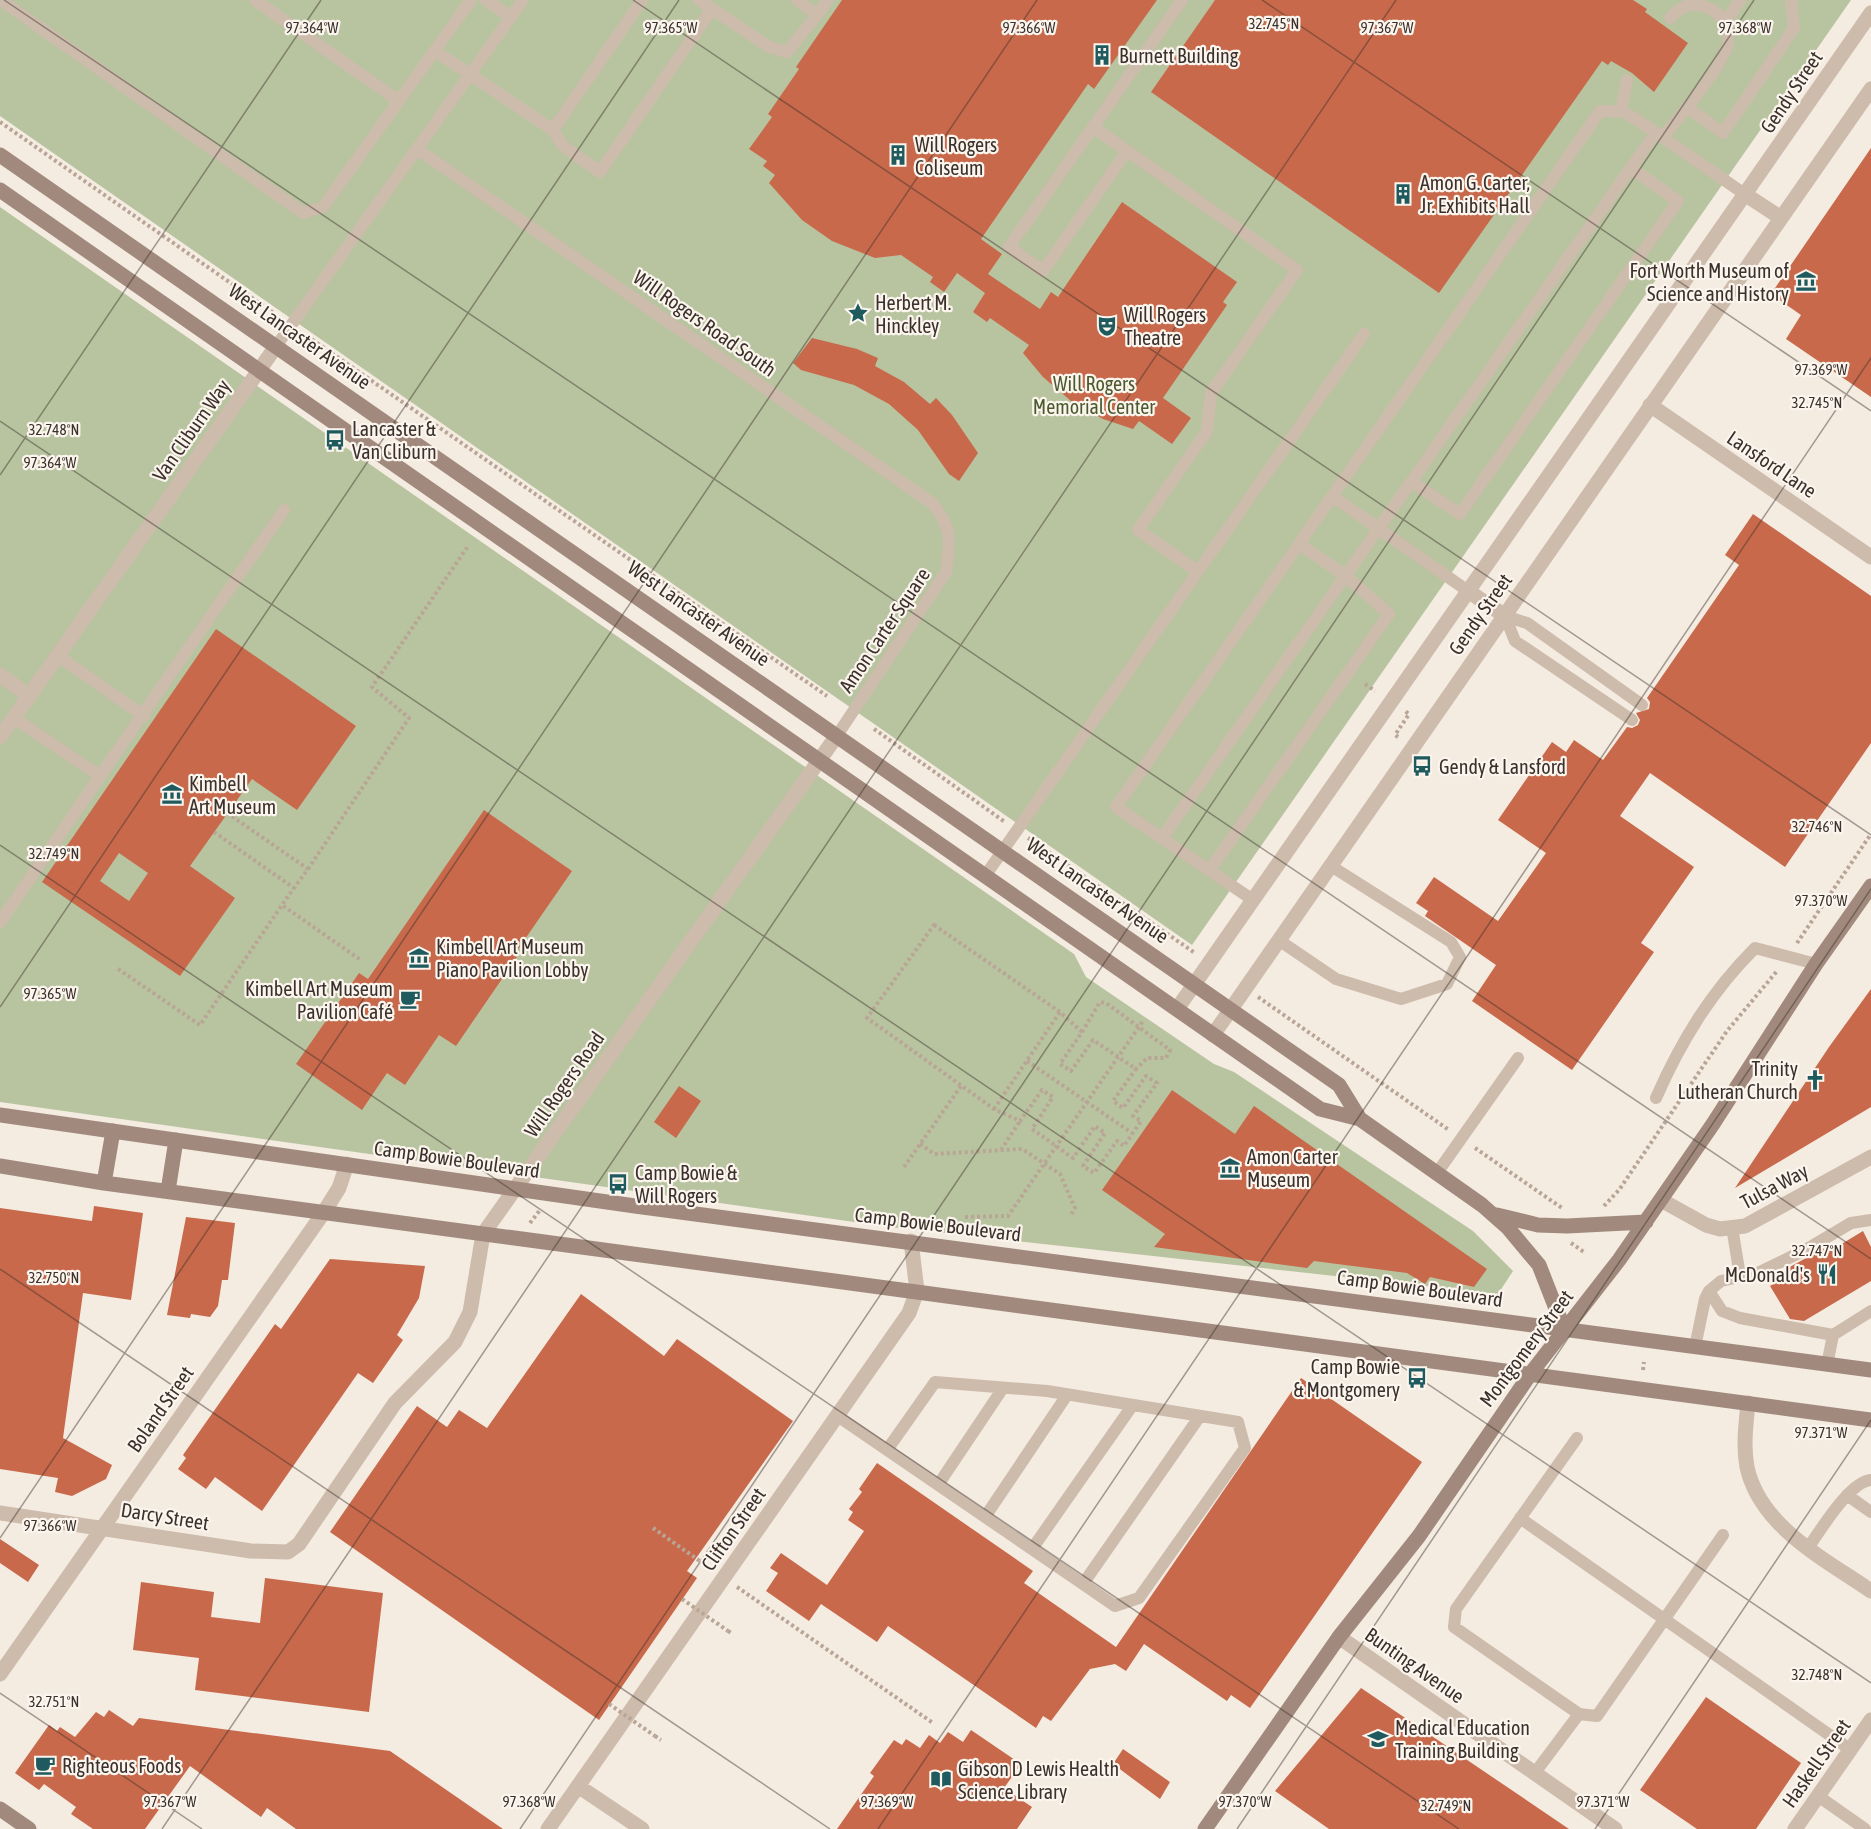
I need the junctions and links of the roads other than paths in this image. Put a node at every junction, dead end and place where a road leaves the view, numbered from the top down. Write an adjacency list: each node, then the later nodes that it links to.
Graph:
1 (1, 0): 23 (lane)
2 (255, 0): 23 (lane)
3 (471, 0): 19 (lane)
4 (486, 0): 16 (lane)
5 (523, 0): 16 (lane, Van Cliburn Way)
6 (642, 0): 27 (lane)
7 (699, 0): 13 (lane)
8 (797, 0): 15 (lane)
9 (828, 0): 15 (lane)
10 (1182, 0): 26 (lane)
11 (1740, 0): 18 (lane)
12 (1791, 0): 24 (lane)
13 (712, 9): 15 (lane); 27 (lane)
14 (1871, 13): 34 (street, Gendy Street)
15 (818, 15)
16 (511, 17): 20 (lane, Van Cliburn Way)
17 (1670, 18): 18 (lane)
18 (1725, 22): 24 (lane)
19 (435, 51): 20 (lane); 23 (lane)
20 (470, 75): 27 (lane); 29 (lane, Van Cliburn Way)
21 (1627, 80): 25 (lane)
22 (1871, 89): 35 (street, Gendy Street)
23 (399, 101)
24 (1687, 107): 28 (lane)
25 (1621, 111): 28 (lane); 41 (lane)
26 (1093, 127): 30 (lane); 30 (lane)
27 (553, 130)
28 (1659, 135): 32 (lane); 34 (lane)
29 (417, 149): 37 (lane, Van Cliburn Way); 44 (lane, Will Rogers Road South)
30 (1127, 151): 47 (lane)
31 (0, 154): 37 (main road, West Lancaster Avenue)
32 (1631, 168): 40 (lane); 40 (lane)
33 (0, 190): 38 (main road, West Lancaster Avenue)
34 (1746, 195): 35 (street); 49 (street, Gendy Street)
35 (1781, 218): 39 (street, Gendy Street)
36 (1364, 334): 47 (lane)
37 (277, 345): 38 (street, Van Cliburn Way); 58 (main road, West Lancaster Avenue)
38 (258, 371): 51 (street, Van Cliburn Way); 60 (main road, West Lancaster Avenue)
39 (1650, 405): 46 (street, Lansford Lane); 50 (street, Gendy Street)
40 (1412, 482): 43 (lane)
41 (1332, 496): 43 (lane); 45 (lane)
42 (284, 510): 55 (lane)
43 (1379, 529): 48 (lane); 49 (lane)
44 (949, 543): 58 (lane, Amon Carter Square)
45 (1299, 544): 48 (lane); 62 (lane)
46 (1871, 557)
47 (1197, 571): 63 (lane)
48 (1346, 576): 62 (lane); 65 (lane)
49 (1468, 591): 50 (street); 68 (street, Gendy Street)
50 (1505, 616): 54 (lane); 57 (lane); 64 (street, Gendy Street)
51 (58, 656): 53 (street, Van Cliburn Way); 55 (lane)
52 (0, 675): 53 (street)
53 (29, 696): 56 (street, Van Cliburn Way)
54 (1642, 705)
55 (144, 716): 61 (lane)
56 (14, 718): 59 (street, Van Cliburn Way); 61 (lane)
57 (1632, 720)
58 (838, 734): 60 (street, Will Rogers Road); 63 (main road, West Lancaster Avenue)
59 (0, 737)
60 (819, 760): 66 (main road, West Lancaster Avenue); 87 (street, Will Rogers Road)
61 (100, 777): 69 (lane)
62 (1162, 838): 65 (lane)
63 (1003, 849): 66 (lane); 72 (main road, West Lancaster Avenue)
64 (1331, 866): 70 (street, Gendy Street); 70 (lane)
65 (1209, 871): 68 (lane)
66 (985, 876): 73 (main road, West Lancaster Avenue)
67 (1871, 886): 71 (main road, Montgomery Street)
68 (1253, 900): 72 (street, Gendy Street)
69 (0, 922)
70 (1280, 941): 74 (street, Gendy Street)
71 (1816, 964): 77 (lane); 89 (main road, Montgomery Street)
72 (1194, 984): 73 (street, Gendy Street); 74 (main road, West Lancaster Avenue)
73 (1177, 1009): 75 (main road, West Lancaster Avenue)
74 (1231, 1009): 75 (street, Gendy Street); 79 (main road, West Lancaster Avenue)
75 (1213, 1035): 79 (main road, West Lancaster Avenue)
76 (1518, 1058): 85 (lane)
77 (1656, 1098)
78 (0, 1115): 80 (main road, Camp Bowie Boulevard)
79 (1360, 1119): 85 (main road, West Lancaster Avenue)
80 (113, 1131): 81 (main road, Camp Bowie Boulevard); 86 (main road)
81 (176, 1140): 83 (main road, Camp Bowie Boulevard); 88 (main road)
82 (1870, 1159): 94 (street, Tulsa Way)
83 (347, 1164): 87 (main road, Camp Bowie Boulevard); 90 (street, Boland Street)
84 (0, 1166): 86 (main road)
85 (1437, 1173): 91 (main road, West Lancaster Avenue)
86 (105, 1183): 88 (main road)
87 (516, 1188): 95 (street, Will Rogers Road); 96 (main road, Camp Bowie Boulevard)
88 (168, 1191): 90 (main road)
89 (1661, 1200): 93 (main road, Montgomery Street); 94 (street, Tulsa Way)
90 (324, 1212): 95 (main road); 123 (street, Boland Street)
91 (1493, 1214): 93 (main road); 101 (main road, West Lancaster Avenue)
92 (1871, 1220): 97 (lane)
93 (1646, 1222): 101 (main road, Montgomery Street)
94 (1732, 1227): 97 (lane)
95 (483, 1234): 98 (main road); 127 (street, Will Rogers Road)
96 (911, 1241): 98 (street, Clifton Street); 101 (main road, Camp Bowie Boulevard)
97 (1740, 1276): 99 (lane)
98 (917, 1291): 106 (main road); 111 (street, Clifton Street)
99 (1709, 1291): 102 (lane); 103 (lane)
100 (1871, 1311): 102 (lane)
101 (1564, 1329): 103 (main road, Camp Bowie Boulevard); 106 (main road, Montgomery Street)
102 (1833, 1335): 104 (lane)
103 (1695, 1347): 104 (main road, Camp Bowie Boulevard)
104 (1827, 1365): 105 (main road, Camp Bowie Boulevard)
105 (1871, 1370)
106 (1531, 1373): 109 (main road); 131 (main road, Montgomery Street)
107 (1003, 1388): 108 (lane); 115 (lane); 117 (lane)
108 (1067, 1395): 110 (lane); 121 (lane)
109 (1748, 1403): 113 (main road); 125 (street)
110 (1132, 1406): 112 (lane); 126 (lane)
111 (838, 1416): 115 (lane); 137 (street, Clifton Street)
112 (1200, 1416): 128 (lane); 128 (lane)
113 (1871, 1420)
114 (1577, 1438): 122 (lane)
115 (887, 1450): 117 (lane)
116 (1871, 1480): 118 (lane)
117 (938, 1485): 121 (lane)
118 (1847, 1495): 119 (lane); 125 (lane)
119 (1871, 1512)
120 (0, 1513): 123 (street, Darcy Street)
121 (985, 1517): 126 (lane)
122 (1520, 1518): 130 (lane); 133 (lane)
123 (103, 1528): 127 (street, Darcy Street); 132 (street, Boland Street)
124 (1723, 1535): 130 (lane)
125 (1808, 1548): 129 (street)
126 (1032, 1549): 128 (lane)
127 (288, 1552)
128 (1083, 1584)
129 (1871, 1591)
130 (1664, 1619): 133 (lane); 135 (lane)
131 (1339, 1637): 136 (street, Bunting Avenue); 143 (main road, Montgomery Street)
132 (0, 1674)
133 (1579, 1714): 136 (lane)
134 (1871, 1720): 135 (street, Haskell Street)
135 (1851, 1750): 138 (street, Haskell Street)
136 (1534, 1774): 144 (street, Bunting Avenue)
137 (578, 1786): 140 (street); 142 (street, Clifton Street)
138 (1818, 1796): 145 (street, Haskell Street); 146 (lane)
139 (0, 1809): 141 (main road)
140 (638, 1828)
141 (29, 1829)
142 (548, 1829)
143 (1205, 1829)
144 (1615, 1829)
145 (1796, 1829)
146 (1865, 1829)

